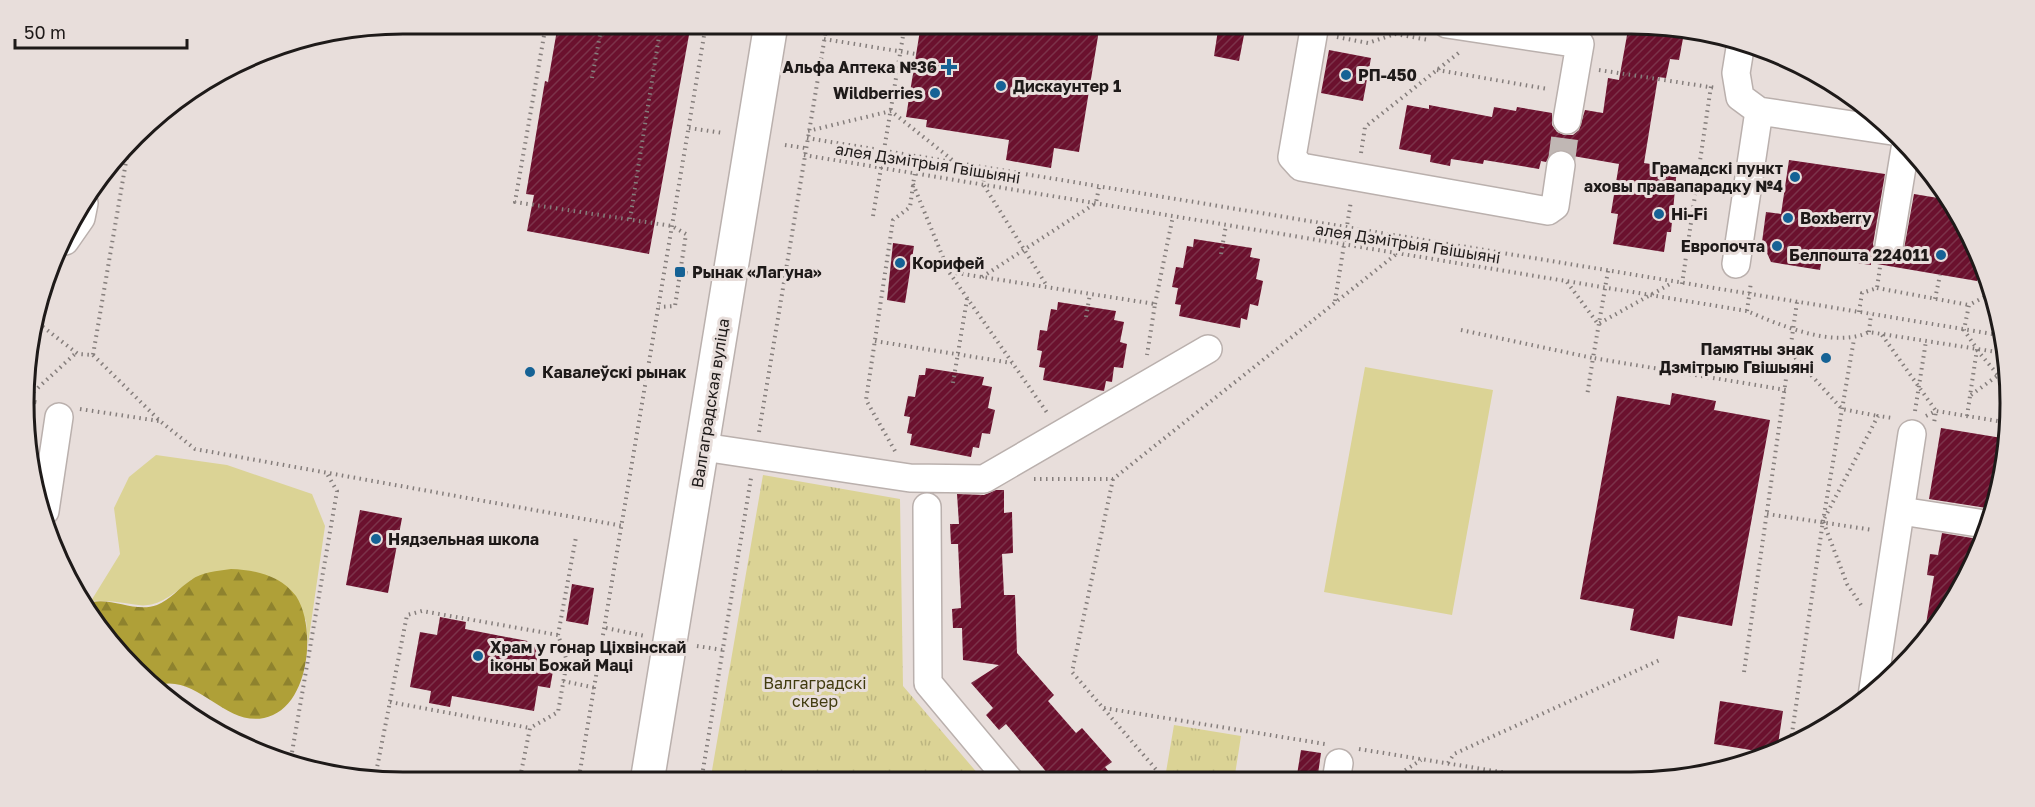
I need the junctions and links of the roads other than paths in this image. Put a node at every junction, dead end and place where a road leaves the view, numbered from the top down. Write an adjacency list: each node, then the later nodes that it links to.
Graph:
1 (769, 34): 15 (main road, Валгаградская вуліца)
2 (1314, 34): 9 (lane)
3 (1512, 34): 6 (lane)
4 (1740, 51): 5 (lane)
5 (1759, 111): 7 (lane); 11 (lane)
6 (1567, 120)
7 (1878, 129)
8 (1904, 155): 10 (lane)
9 (1561, 165)
10 (1889, 246)
11 (1736, 264)
12 (1208, 349): 15 (lane)
13 (61, 410): 16 (lane)
14 (1912, 423): 18 (lane)
15 (703, 447): 21 (main road, Валгаградская вуліца)
16 (45, 487)
17 (927, 507): 22 (lane)
18 (1900, 522): 19 (lane); 20 (lane)
19 (1980, 525)
20 (1874, 682)
21 (649, 772)
22 (1002, 772)

